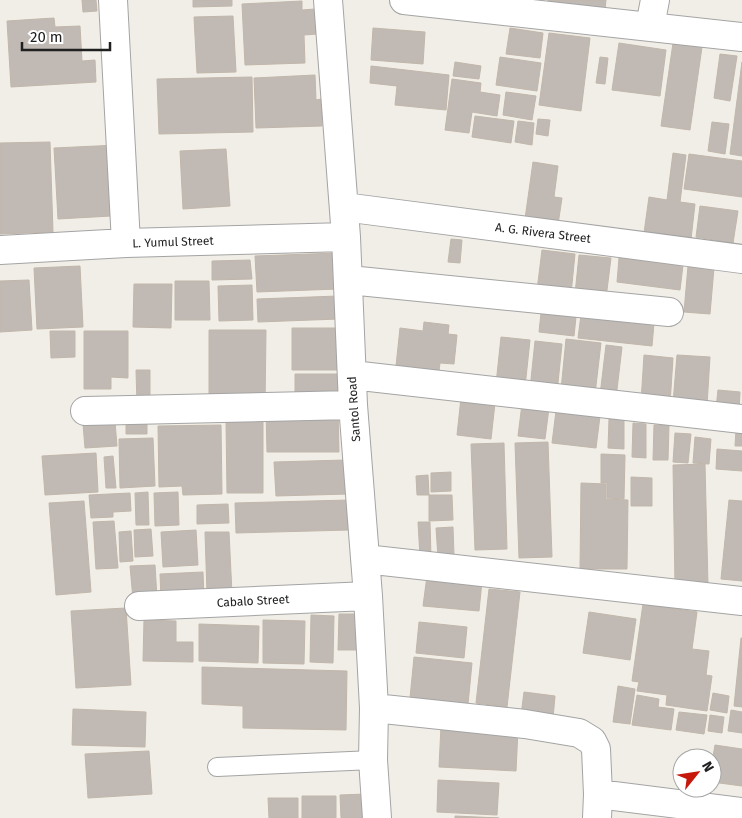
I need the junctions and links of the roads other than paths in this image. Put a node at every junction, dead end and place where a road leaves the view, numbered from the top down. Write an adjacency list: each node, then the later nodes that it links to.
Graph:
1 (113, 0): 8 (street)
2 (328, 0): 6 (street, Santol Road)
3 (404, 0): 4 (street)
4 (652, 13): 5 (street)
5 (742, 37)
6 (344, 207): 7 (street, Santol Road); 10 (street, A. G. Rivera Street)
7 (346, 237): 8 (street, L. Yumul Street); 11 (street, Santol Road)
8 (126, 243): 9 (street, L. Yumul Street)
9 (0, 250)
10 (742, 259)
11 (349, 280): 12 (street); 13 (street, Santol Road)
12 (669, 312)
13 (352, 375): 14 (street, Santol Road); 16 (street)
14 (353, 405): 15 (street); 17 (street, Santol Road)
15 (85, 411)
16 (742, 419)
17 (365, 559): 18 (street, Santol Road); 19 (street)
18 (368, 596): 20 (street, Cabalo Street); 21 (street, Santol Road)
19 (742, 601)
20 (139, 606)
21 (374, 708): 22 (street, Santol Road); 24 (street)
22 (373, 760): 23 (lane); 26 (street, Santol Road)
23 (216, 767)
24 (598, 806): 25 (street)
25 (742, 812)
26 (377, 818)

